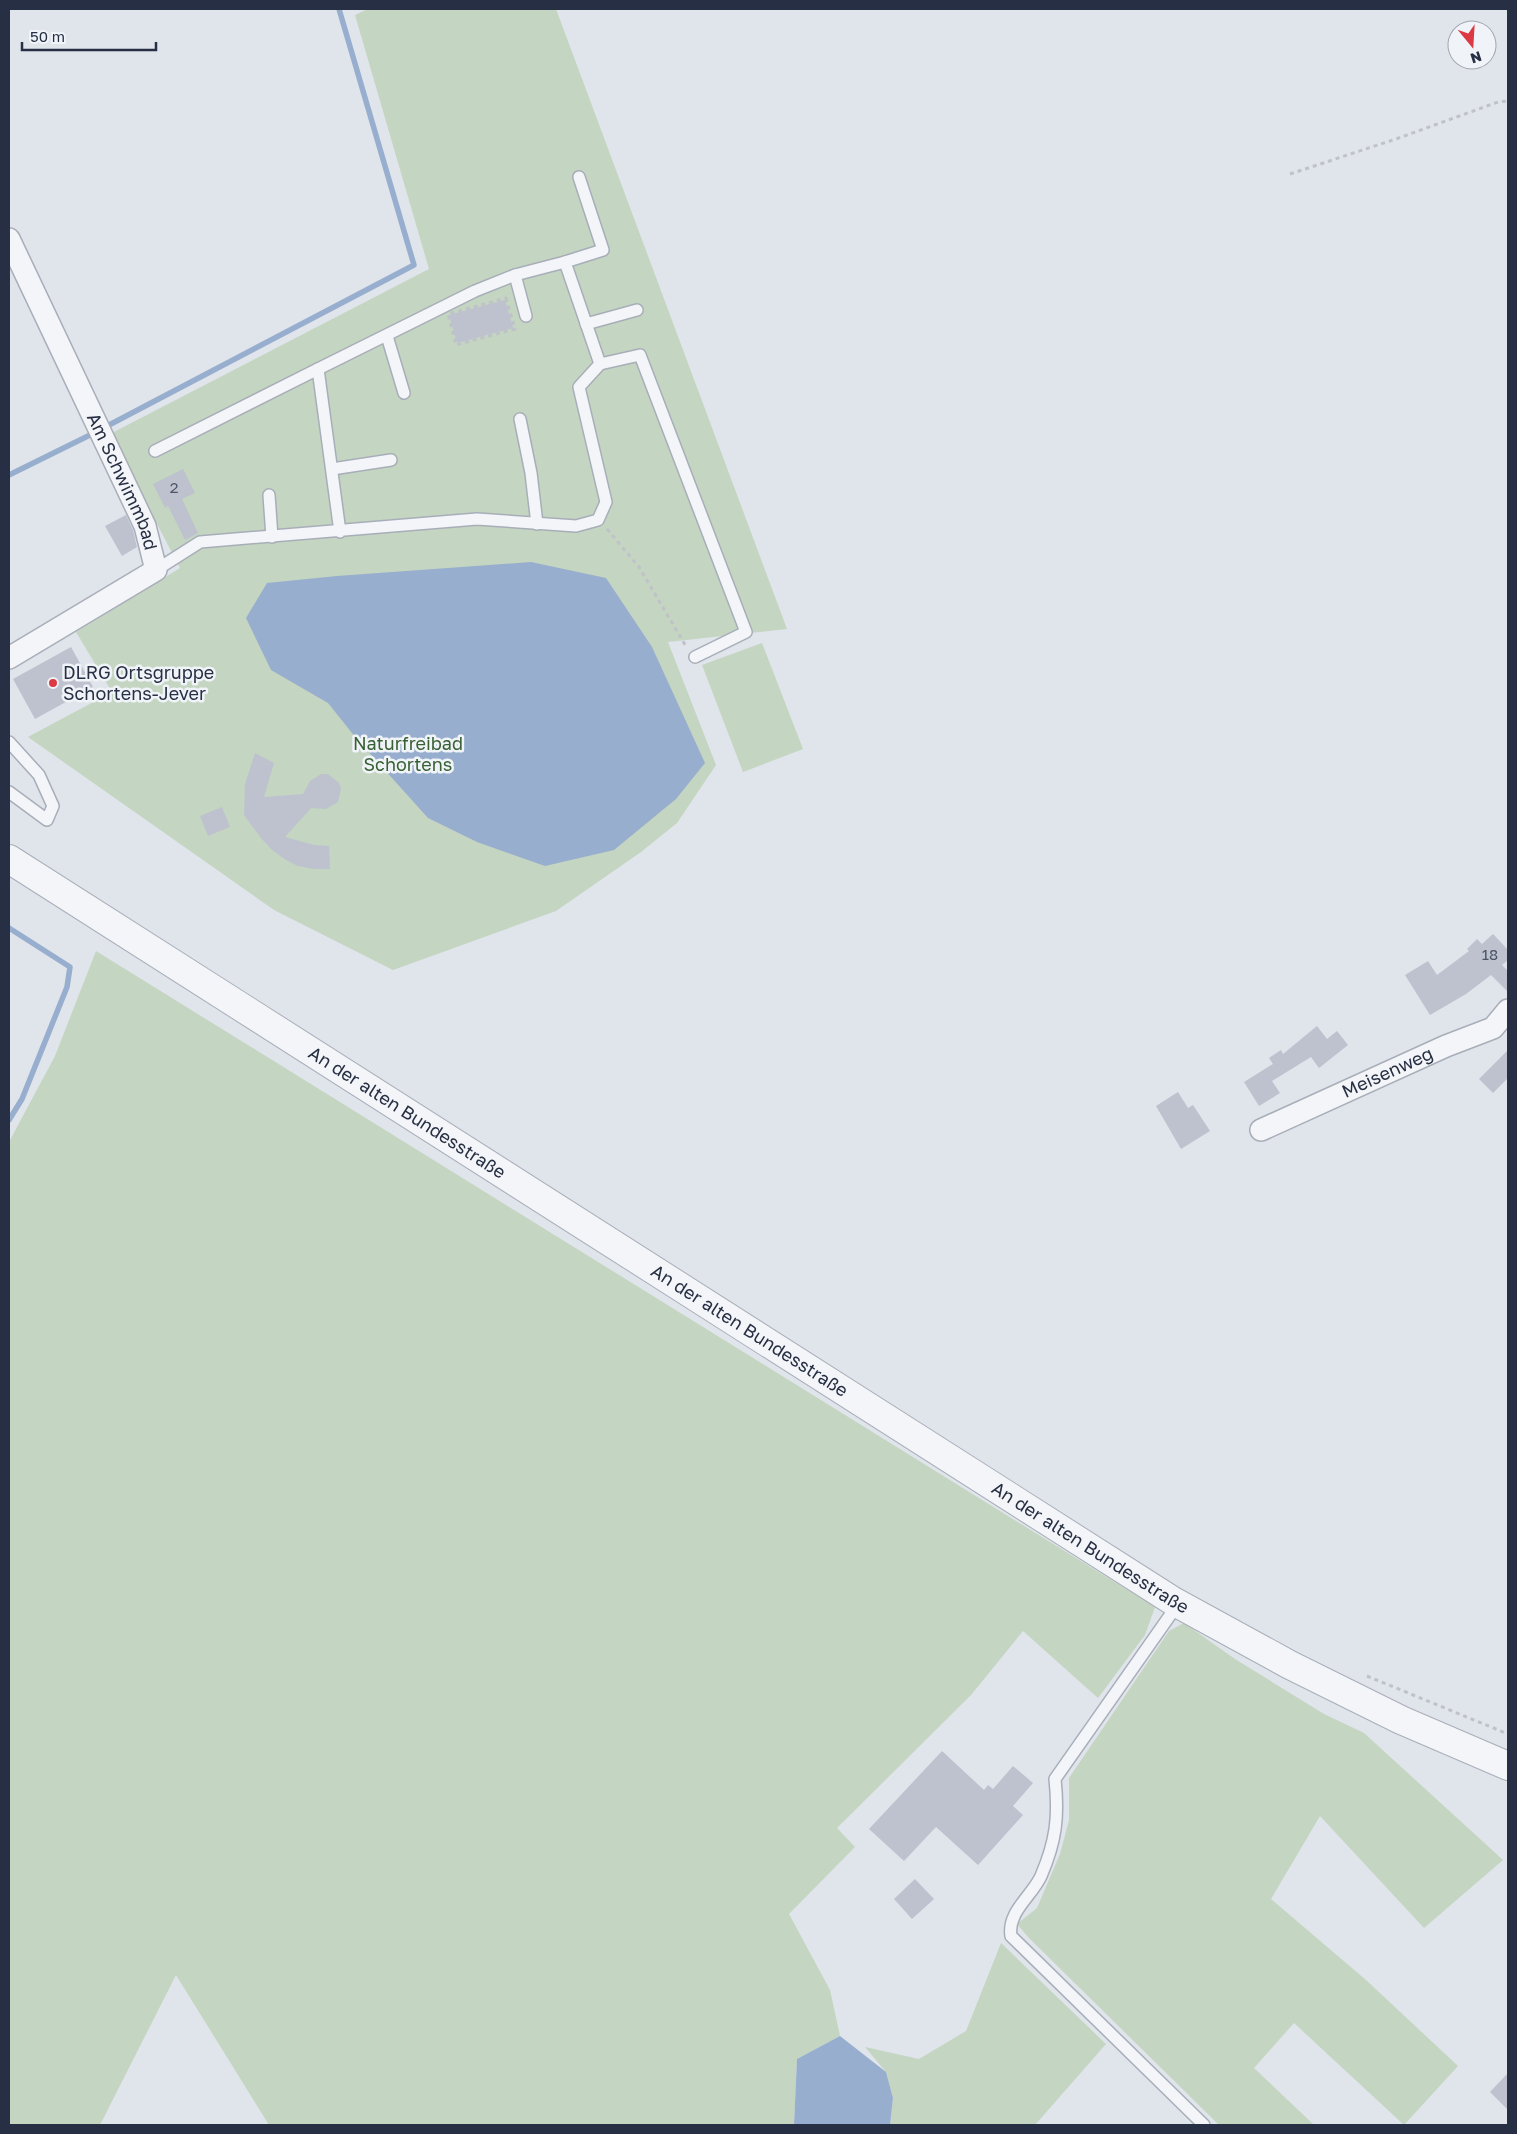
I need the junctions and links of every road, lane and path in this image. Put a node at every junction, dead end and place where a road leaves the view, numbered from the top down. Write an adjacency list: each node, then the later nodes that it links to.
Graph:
1 (1508, 101): 2 (path)
2 (1290, 174)
3 (579, 177): 5 (lane)
4 (9, 239): 24 (street, Am Schwimmbad)
5 (565, 262): 6 (lane); 9 (lane)
6 (515, 275): 8 (lane); 10 (lane)
7 (637, 310): 9 (lane)
8 (526, 316)
9 (586, 324): 12 (lane)
10 (387, 336): 13 (lane); 14 (lane)
11 (456, 345): 11 (path)
12 (600, 364): 20 (lane); 25 (lane)
13 (318, 369): 16 (lane); 18 (lane)
14 (404, 393)
15 (520, 418): 21 (lane)
16 (155, 451)
17 (390, 460): 18 (lane)
18 (332, 469): 22 (lane)
19 (269, 494): 23 (lane)
20 (598, 520): 21 (lane); 25 (path)
21 (537, 524): 22 (lane)
22 (340, 532): 23 (lane)
23 (272, 537): 24 (lane)
24 (156, 570): 26 (street, Am Schwimmbad)
25 (695, 657)
26 (9, 658)
27 (9, 742): 28 (lane)
28 (9, 792)
29 (9, 859): 32 (street, An der alten Bundesstraße)
30 (1508, 1010): 31 (street, Meisenweg)
31 (1261, 1130)
32 (1178, 1604): 35 (street, An der alten Bundesstraße); 36 (lane)
33 (1362, 1674): 34 (path)
34 (1508, 1734)
35 (1508, 1766)
36 (1204, 2125)

